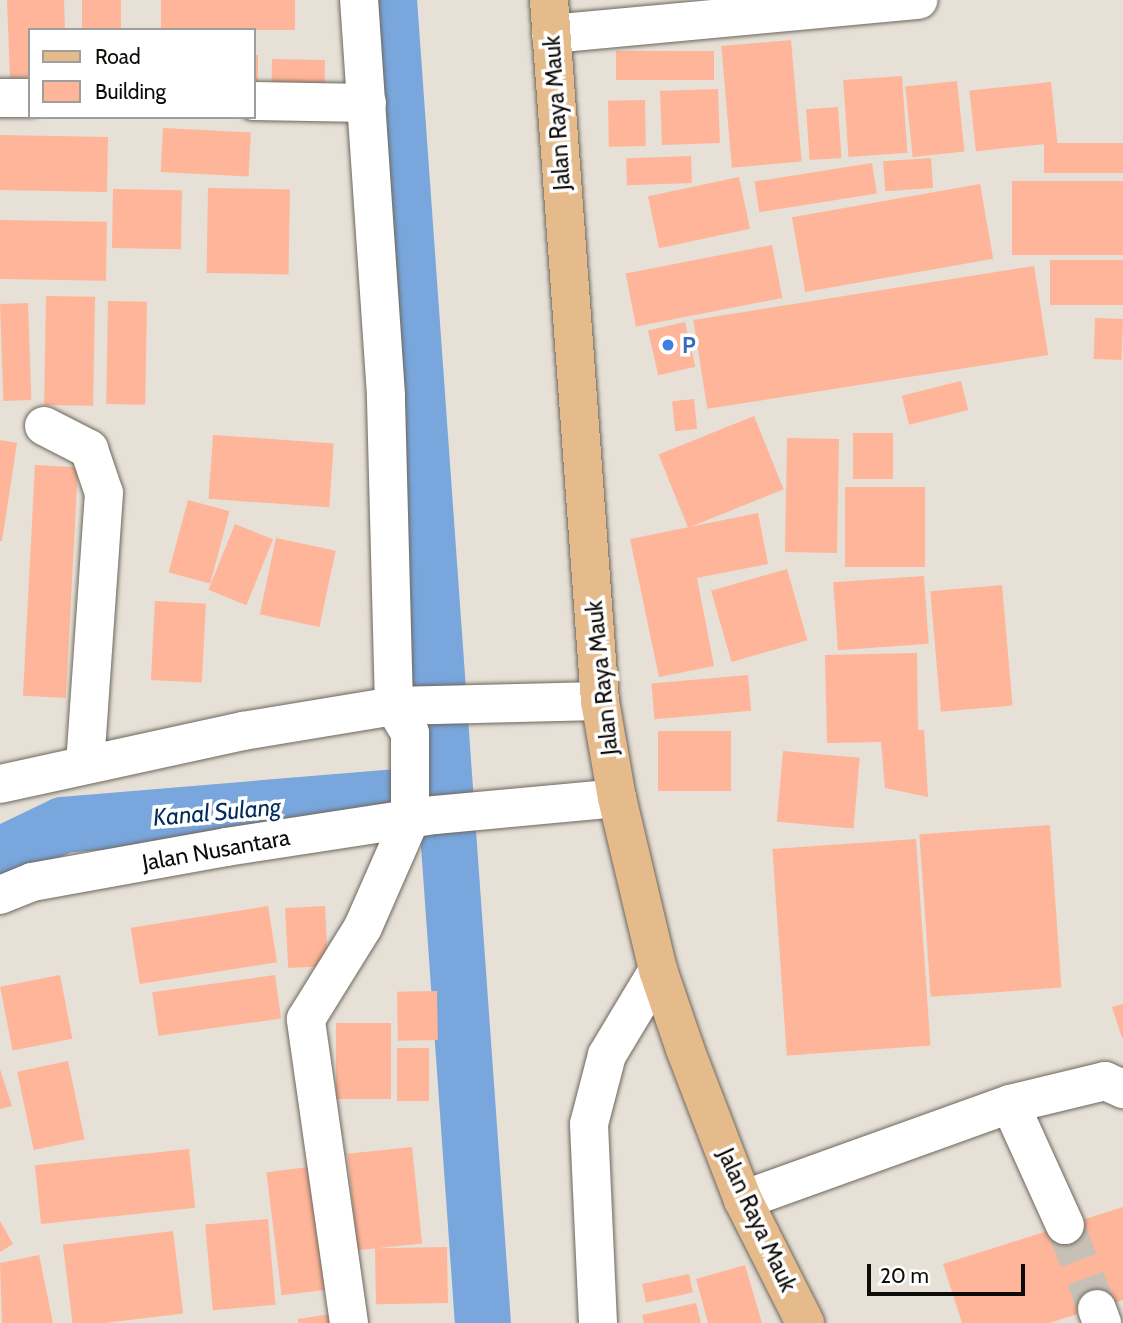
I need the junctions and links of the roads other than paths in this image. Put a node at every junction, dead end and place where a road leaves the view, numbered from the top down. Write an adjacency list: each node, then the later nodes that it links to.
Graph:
1 (359, 0): 7 (street)
2 (918, 0): 3 (street)
3 (550, 17): 9 (main road, Jalan Raya Mauk)
4 (0, 98): 5 (street)
5 (28, 98)
6 (256, 101): 7 (street)
7 (367, 103): 10 (street)
8 (44, 426): 11 (street)
9 (600, 701): 10 (street); 13 (main road, Jalan Raya Mauk)
10 (407, 716): 11 (street); 14 (street)
11 (85, 764): 12 (street)
12 (0, 784)
13 (617, 798): 14 (street, Jalan Nusantara); 16 (main road, Jalan Raya Mauk)
14 (418, 814): 15 (street, Jalan Nusantara); 21 (street)
15 (0, 895)
16 (658, 970): 19 (main road, Jalan Raya Mauk); 22 (street)
17 (1123, 1089): 18 (street)
18 (1010, 1104): 19 (street); 20 (street)
19 (743, 1200): 23 (main road, Jalan Raya Mauk)
20 (1065, 1225)
21 (349, 1323)
22 (598, 1323)
23 (805, 1323)

